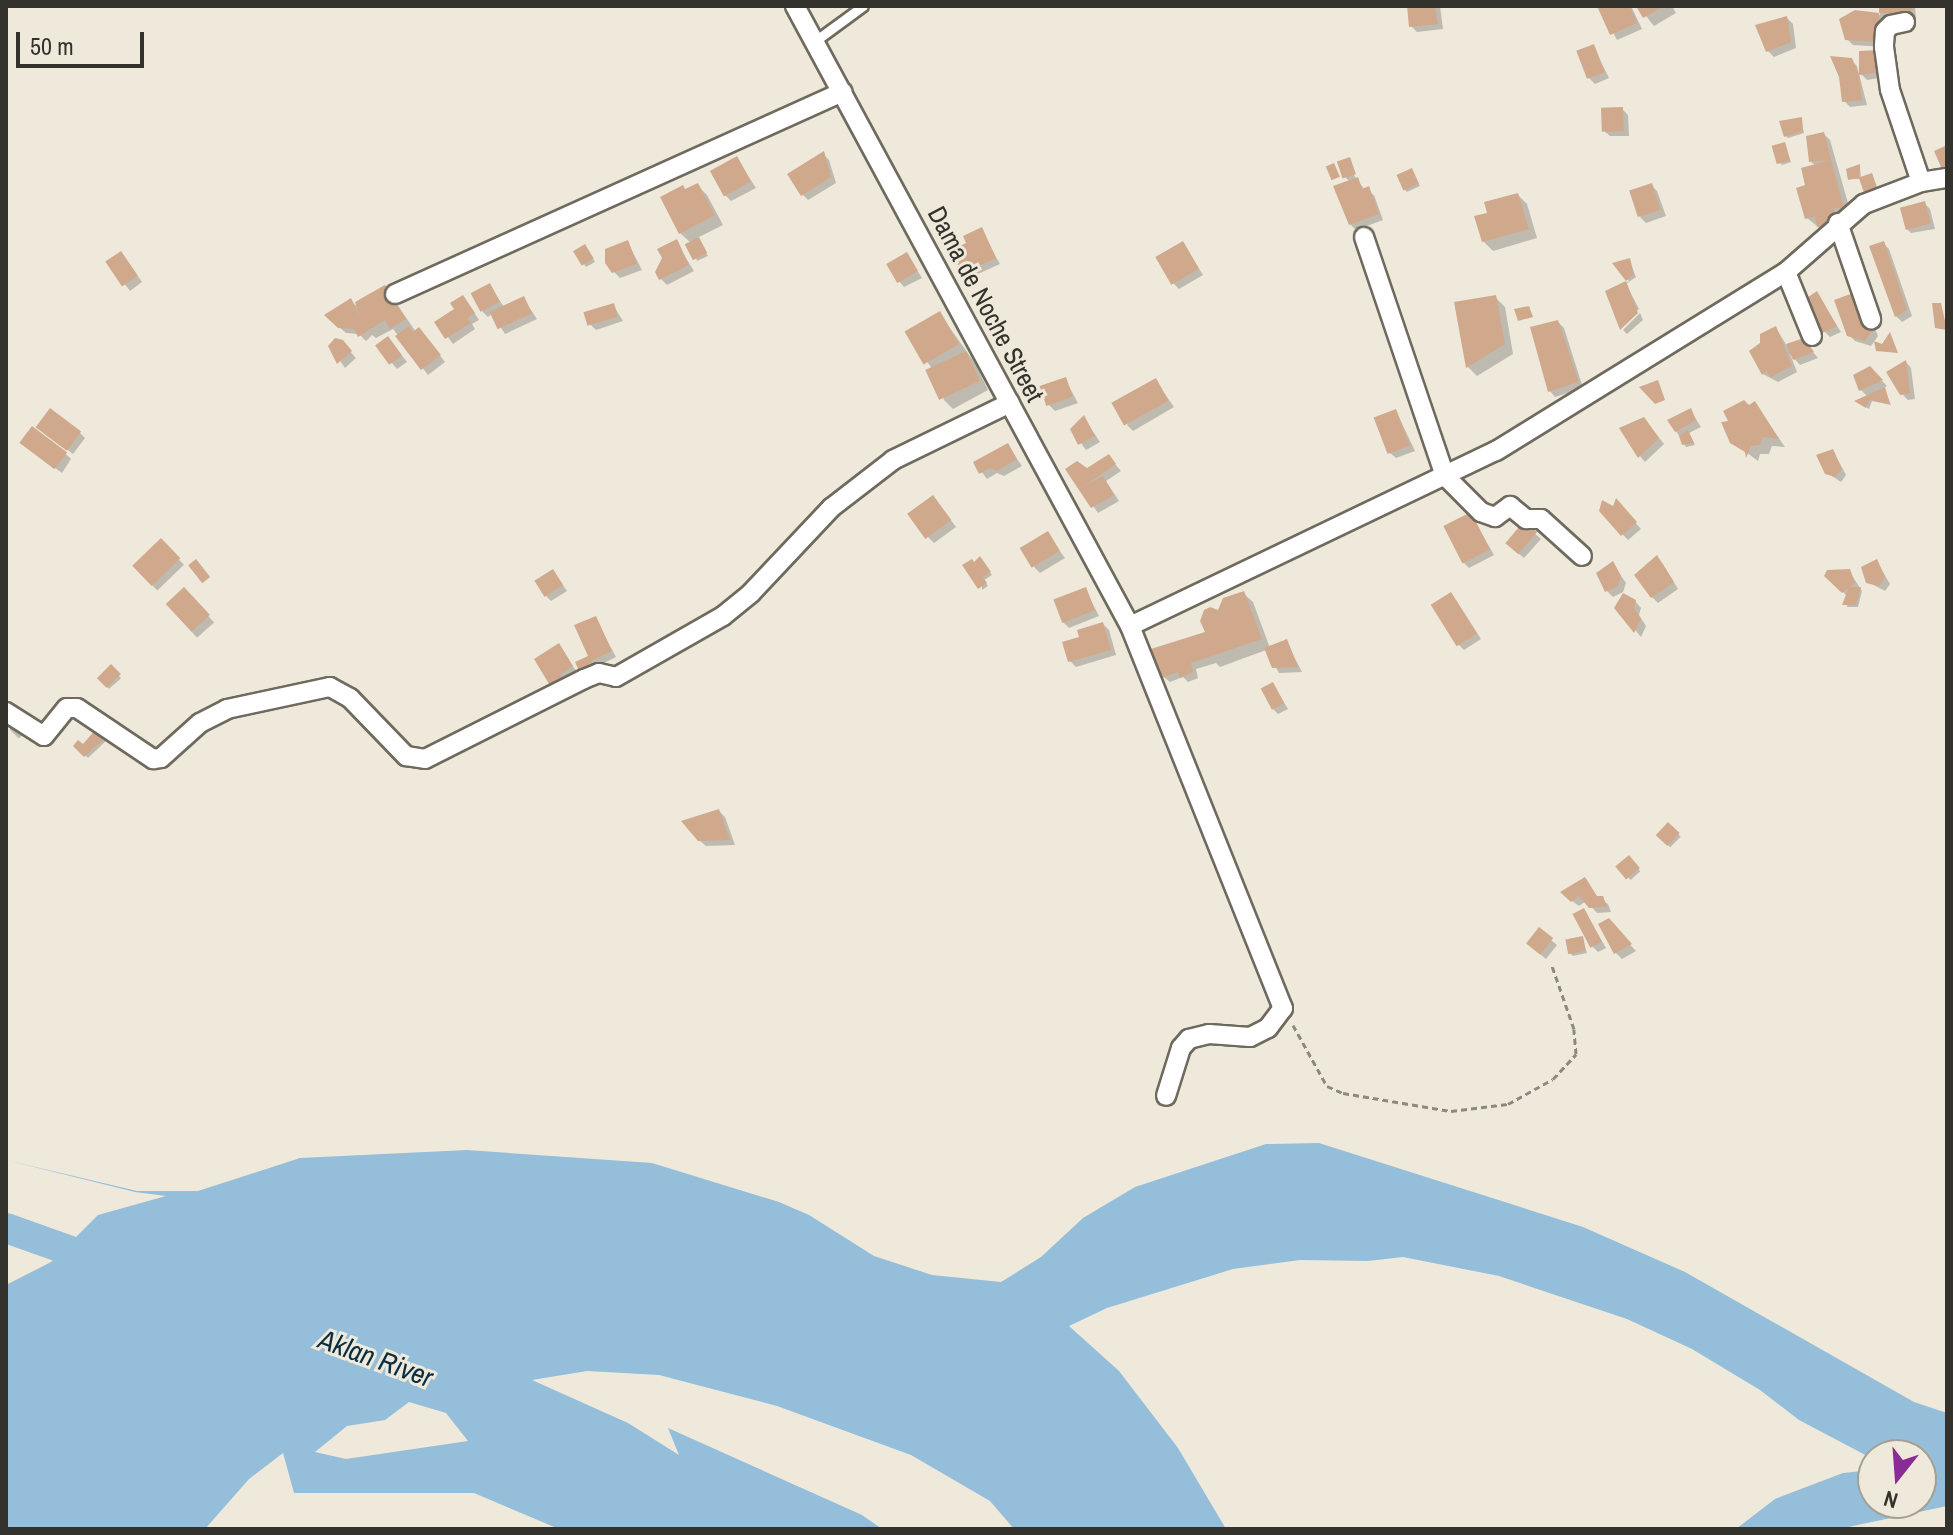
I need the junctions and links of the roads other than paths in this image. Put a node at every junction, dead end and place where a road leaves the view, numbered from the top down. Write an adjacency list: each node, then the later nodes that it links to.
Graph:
1 (795, 6): 4 (street, Dama de Noche Street)
2 (863, 6): 4 (lane)
3 (1905, 22): 7 (street)
4 (815, 41): 5 (street, Dama de Noche Street)
5 (843, 92): 11 (street); 14 (street, Dama de Noche Street)
6 (1947, 178): 7 (street)
7 (1921, 182): 8 (street)
8 (1838, 223): 10 (street); 12 (street)
9 (1364, 237): 15 (street)
10 (1786, 272): 13 (street); 15 (street)
11 (395, 294)
12 (1871, 319)
13 (1812, 336)
14 (1010, 403): 17 (street, Dama de Noche Street); 18 (street)
15 (1445, 476): 16 (street); 17 (street)
16 (1582, 556)
17 (1130, 626): 19 (street, Dama de Noche Street)
18 (6, 712)
19 (1166, 1096)

